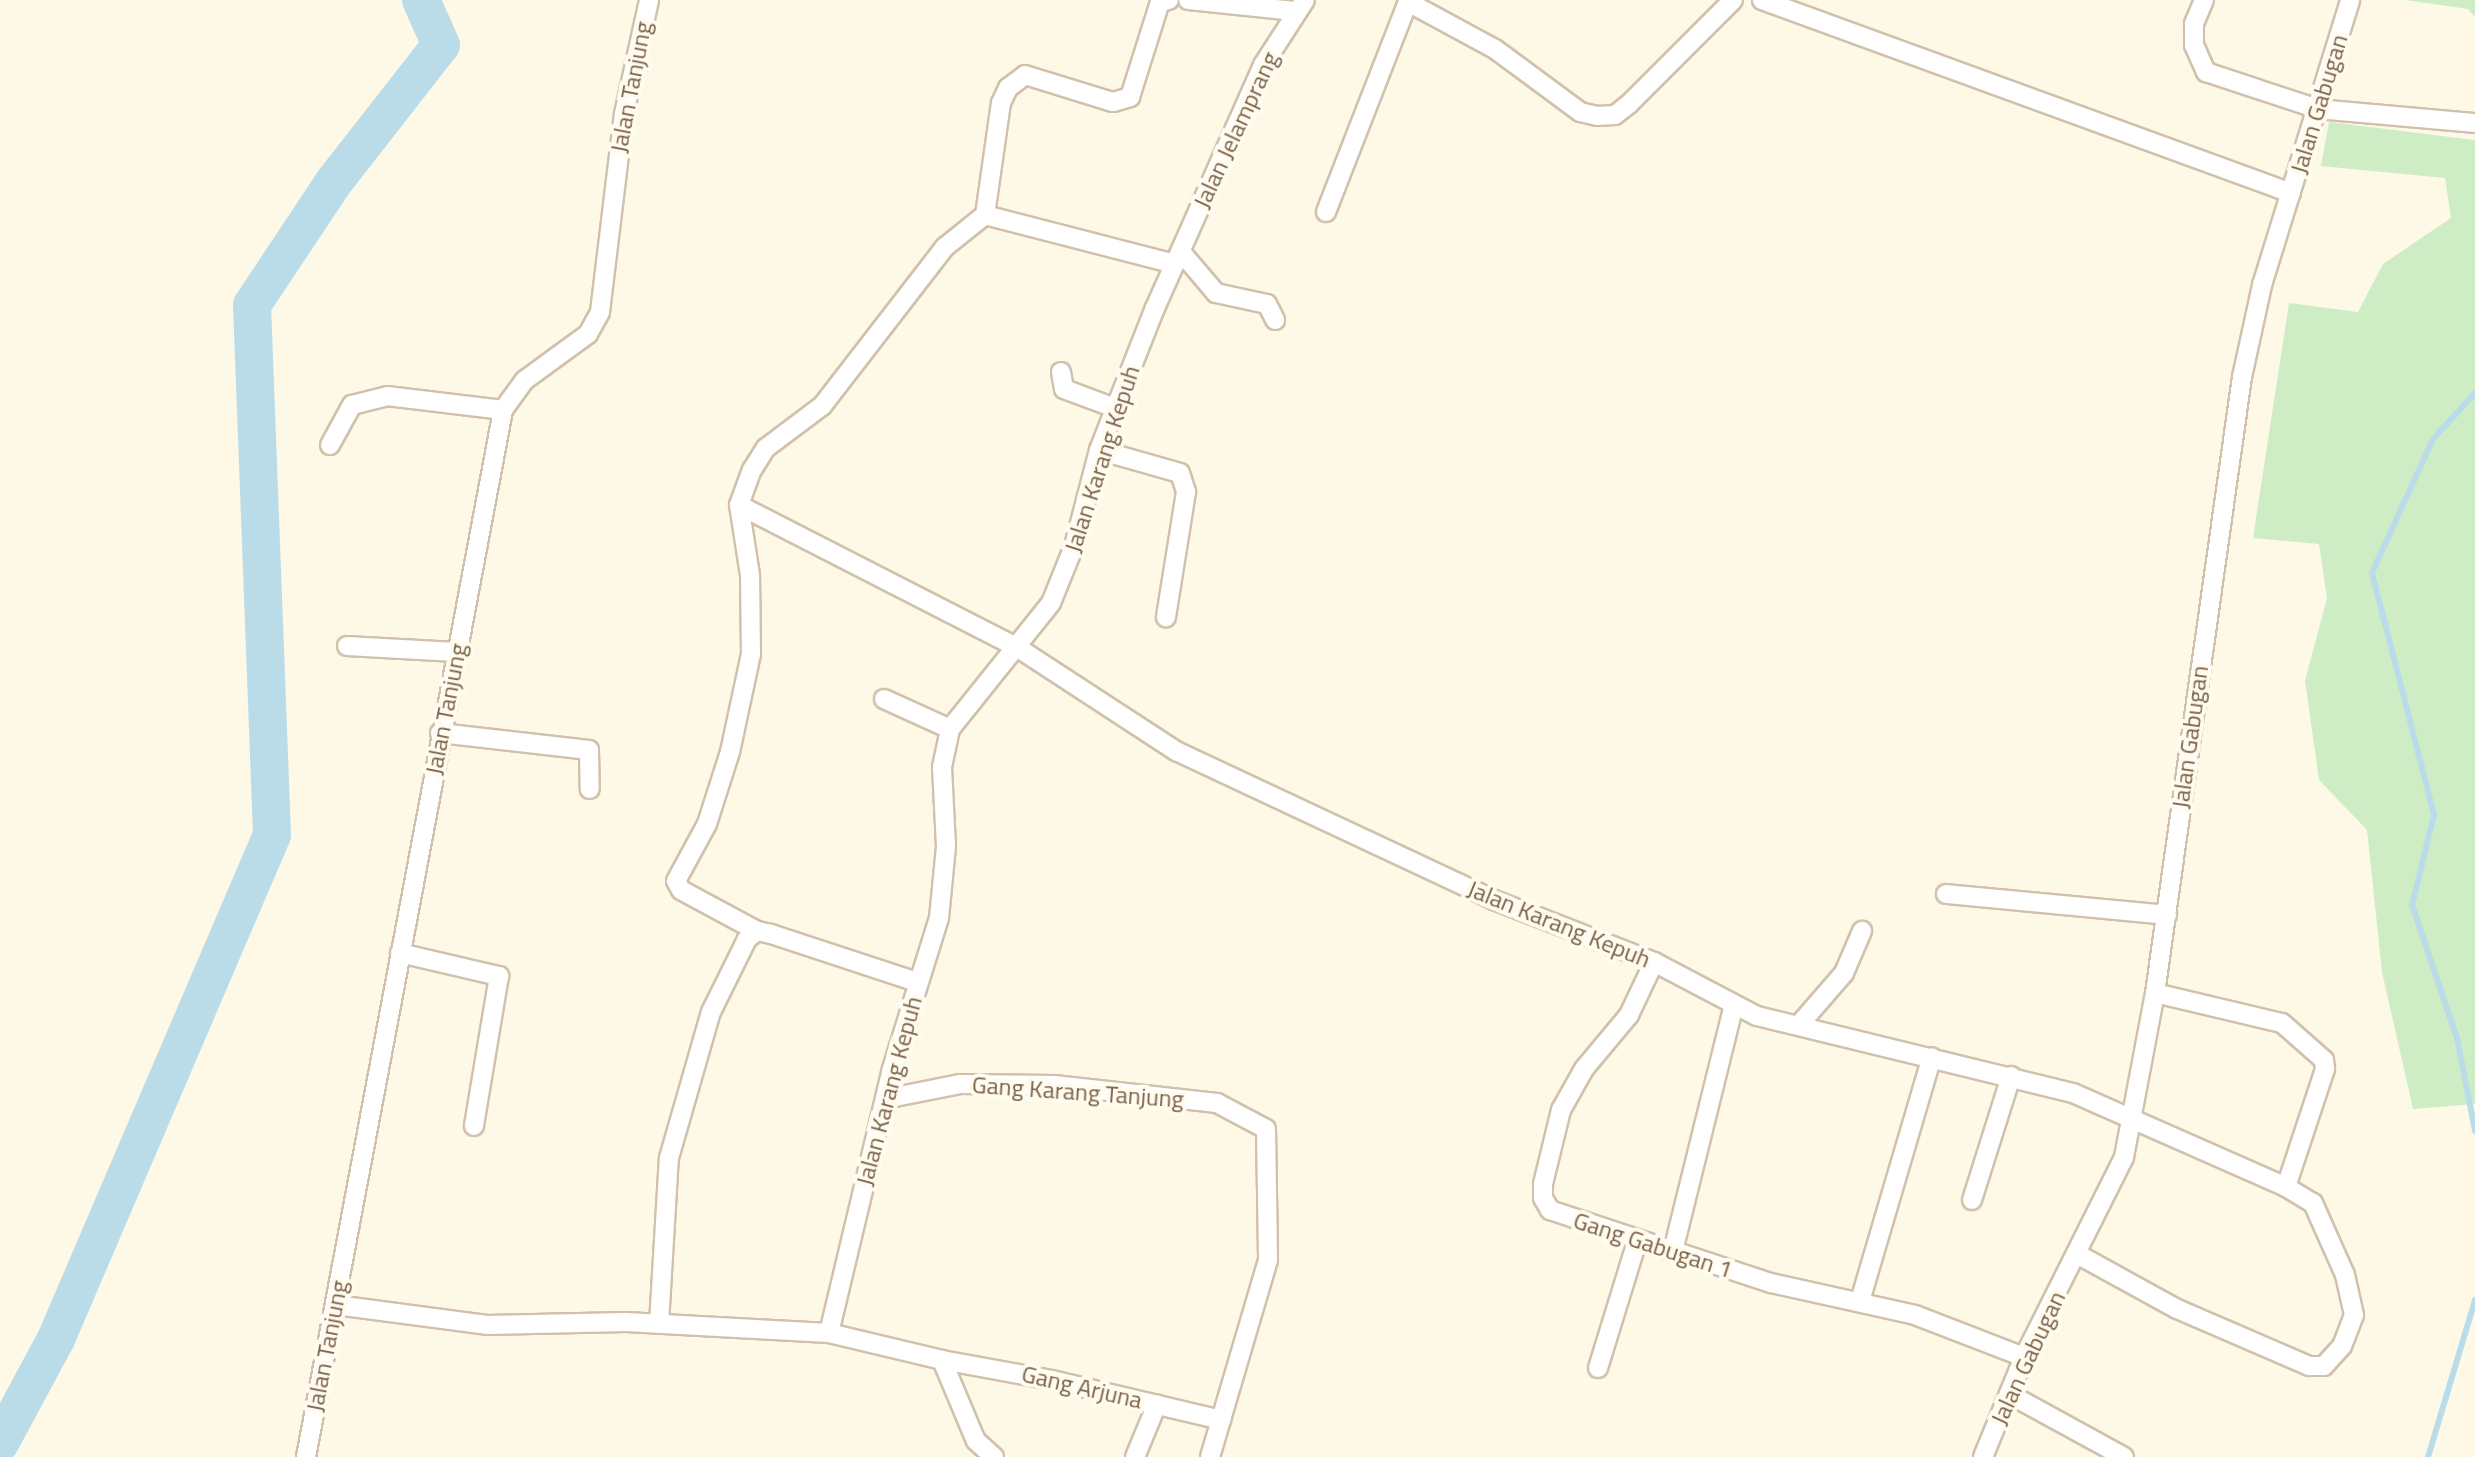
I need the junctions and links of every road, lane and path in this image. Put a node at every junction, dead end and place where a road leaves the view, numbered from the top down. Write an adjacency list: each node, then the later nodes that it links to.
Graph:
1 (649, 0): 19 (street, Jalan Tanjung)
2 (1169, 0): 14 (street)
3 (1188, 0): 9 (street)
4 (1733, 0): 8 (street)
5 (1762, 0): 12 (street)
6 (2204, 0): 10 (street)
7 (2350, 0): 10 (street, Jalan Gabugan)
8 (1407, 1): 13 (street)
9 (1300, 6): 15 (street, Jalan Jelamprang)
10 (2318, 109): 11 (street); 12 (street, Jalan Gabugan)
11 (2475, 123)
12 (2291, 193): 32 (street, Jalan Gabugan)
13 (1326, 212)
14 (985, 215): 15 (street); 22 (street)
15 (1178, 258): 16 (street); 18 (street, Jalan Karang Kepuh)
16 (1275, 320)
17 (1061, 372): 18 (street)
18 (1115, 408): 21 (street, Jalan Karang Kepuh)
19 (503, 410): 20 (street); 26 (street, Jalan Tanjung)
20 (330, 445)
21 (1099, 450): 23 (street); 25 (street, Jalan Karang Kepuh)
22 (739, 505): 25 (street); 33 (street)
23 (1166, 617)
24 (347, 646): 26 (street)
25 (1018, 648): 28 (street, Jalan Karang Kepuh); 36 (street, Jalan Karang Kepuh)
26 (456, 652): 29 (street, Jalan Tanjung)
27 (884, 699): 28 (street)
28 (950, 729): 37 (street, Jalan Karang Kepuh)
29 (440, 733): 30 (street); 35 (street, Jalan Tanjung)
30 (590, 789)
31 (1946, 894): 32 (street)
32 (2167, 915): 38 (street, Jalan Gabugan)
33 (757, 931): 37 (street); 53 (street)
34 (1862, 931): 40 (street)
35 (400, 953): 45 (street); 52 (street, Jalan Tanjung)
36 (1654, 962): 39 (street, Jalan Karang Kepuh); 48 (street, Gang Gabugan 1)
37 (917, 982): 43 (street, Jalan Karang Kepuh)
38 (2155, 993): 44 (street, Jalan Gabugan); 46 (street)
39 (1734, 1005): 40 (street, Jalan Karang Kepuh); 49 (street)
40 (1799, 1025): 41 (street, Jalan Karang Kepuh)
41 (1932, 1057): 42 (street, Jalan Karang Kepuh); 51 (street)
42 (2011, 1076): 44 (street, Jalan Karang Kepuh); 47 (street)
43 (885, 1099): 54 (street, Jalan Karang Kepuh); 60 (street, Gang Karang Tanjung)
44 (2133, 1119): 46 (street, Jalan Karang Kepuh); 50 (street, Jalan Gabugan)
45 (474, 1126)
46 (2286, 1187): 50 (street, Jalan Karang Kepuh)
47 (1972, 1200)
48 (1637, 1241): 49 (street, Gang Gabugan 1); 57 (street)
49 (1673, 1251): 51 (street, Gang Gabugan 1)
50 (2077, 1254): 55 (street, Jalan Gabugan)
51 (1860, 1301): 55 (street, Gang Gabugan 1)
52 (336, 1305): 53 (street); 61 (street, Jalan Tanjung)
53 (659, 1324): 54 (street)
54 (829, 1333): 56 (street)
55 (2024, 1357): 58 (street, Jalan Gabugan)
56 (942, 1360): 59 (street, Gang Arjuna); 62 (street)
57 (1598, 1368)
58 (2009, 1394): 65 (street, Jalan Gabugan); 66 (street)
59 (1157, 1404): 60 (street, Gang Arjuna); 63 (street)
60 (1221, 1420): 64 (street, Gang Karang Tanjung)
61 (306, 1457)
62 (994, 1457)
63 (1135, 1457)
64 (1210, 1457)
65 (1983, 1457)
66 (2124, 1457)

